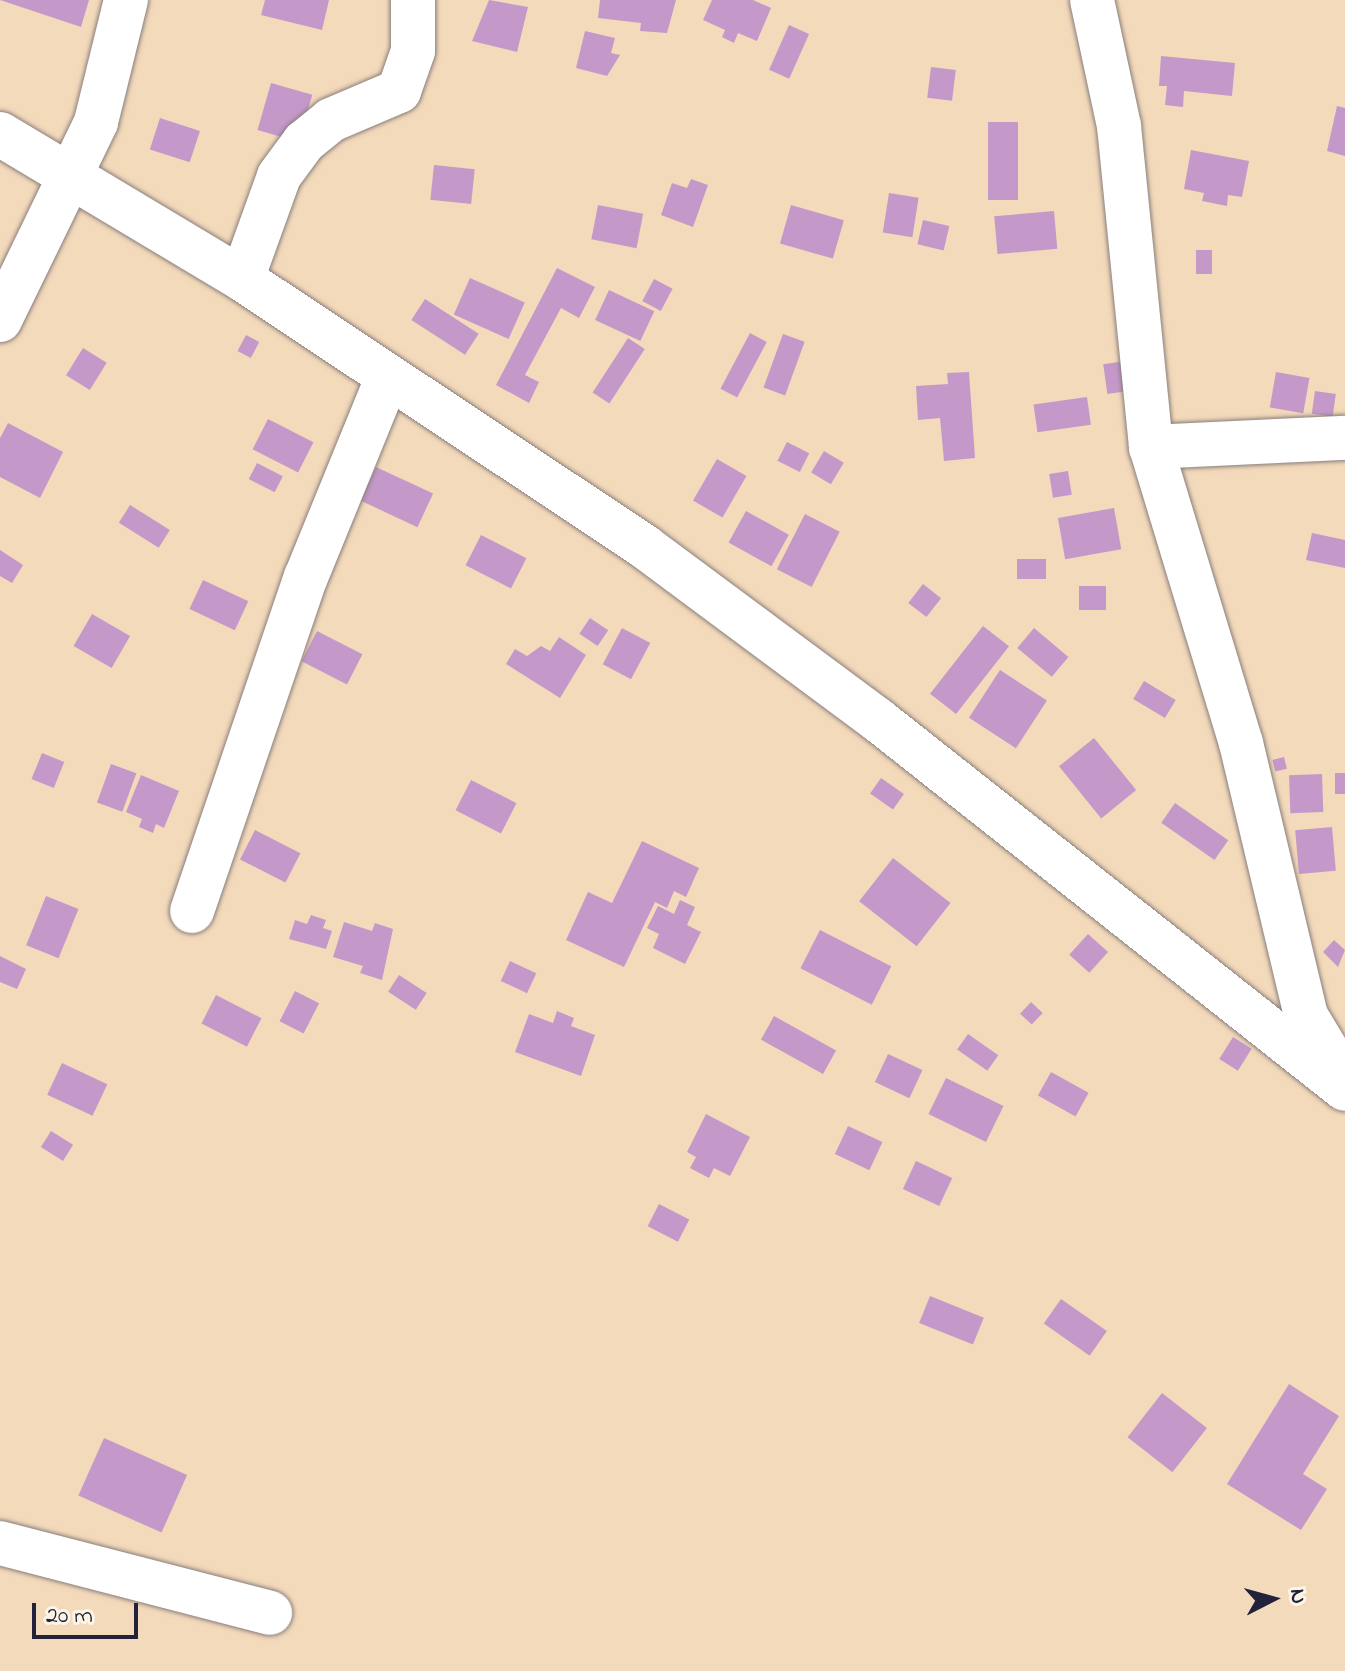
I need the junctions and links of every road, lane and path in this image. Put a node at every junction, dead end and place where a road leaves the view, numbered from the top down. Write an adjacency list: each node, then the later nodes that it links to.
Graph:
1 (126, 0): 5 (street)
2 (413, 0): 6 (street)
3 (1092, 0): 10 (street)
4 (0, 134): 5 (street)
5 (67, 177): 6 (street); 7 (street)
6 (242, 279): 8 (street)
7 (0, 320)
8 (387, 379): 11 (street); 13 (street)
9 (1345, 438): 10 (street)
10 (1151, 447): 12 (street)
11 (192, 911)
12 (1345, 1078)
13 (1345, 1089)
14 (0, 1543): 15 (street)
15 (270, 1613)

